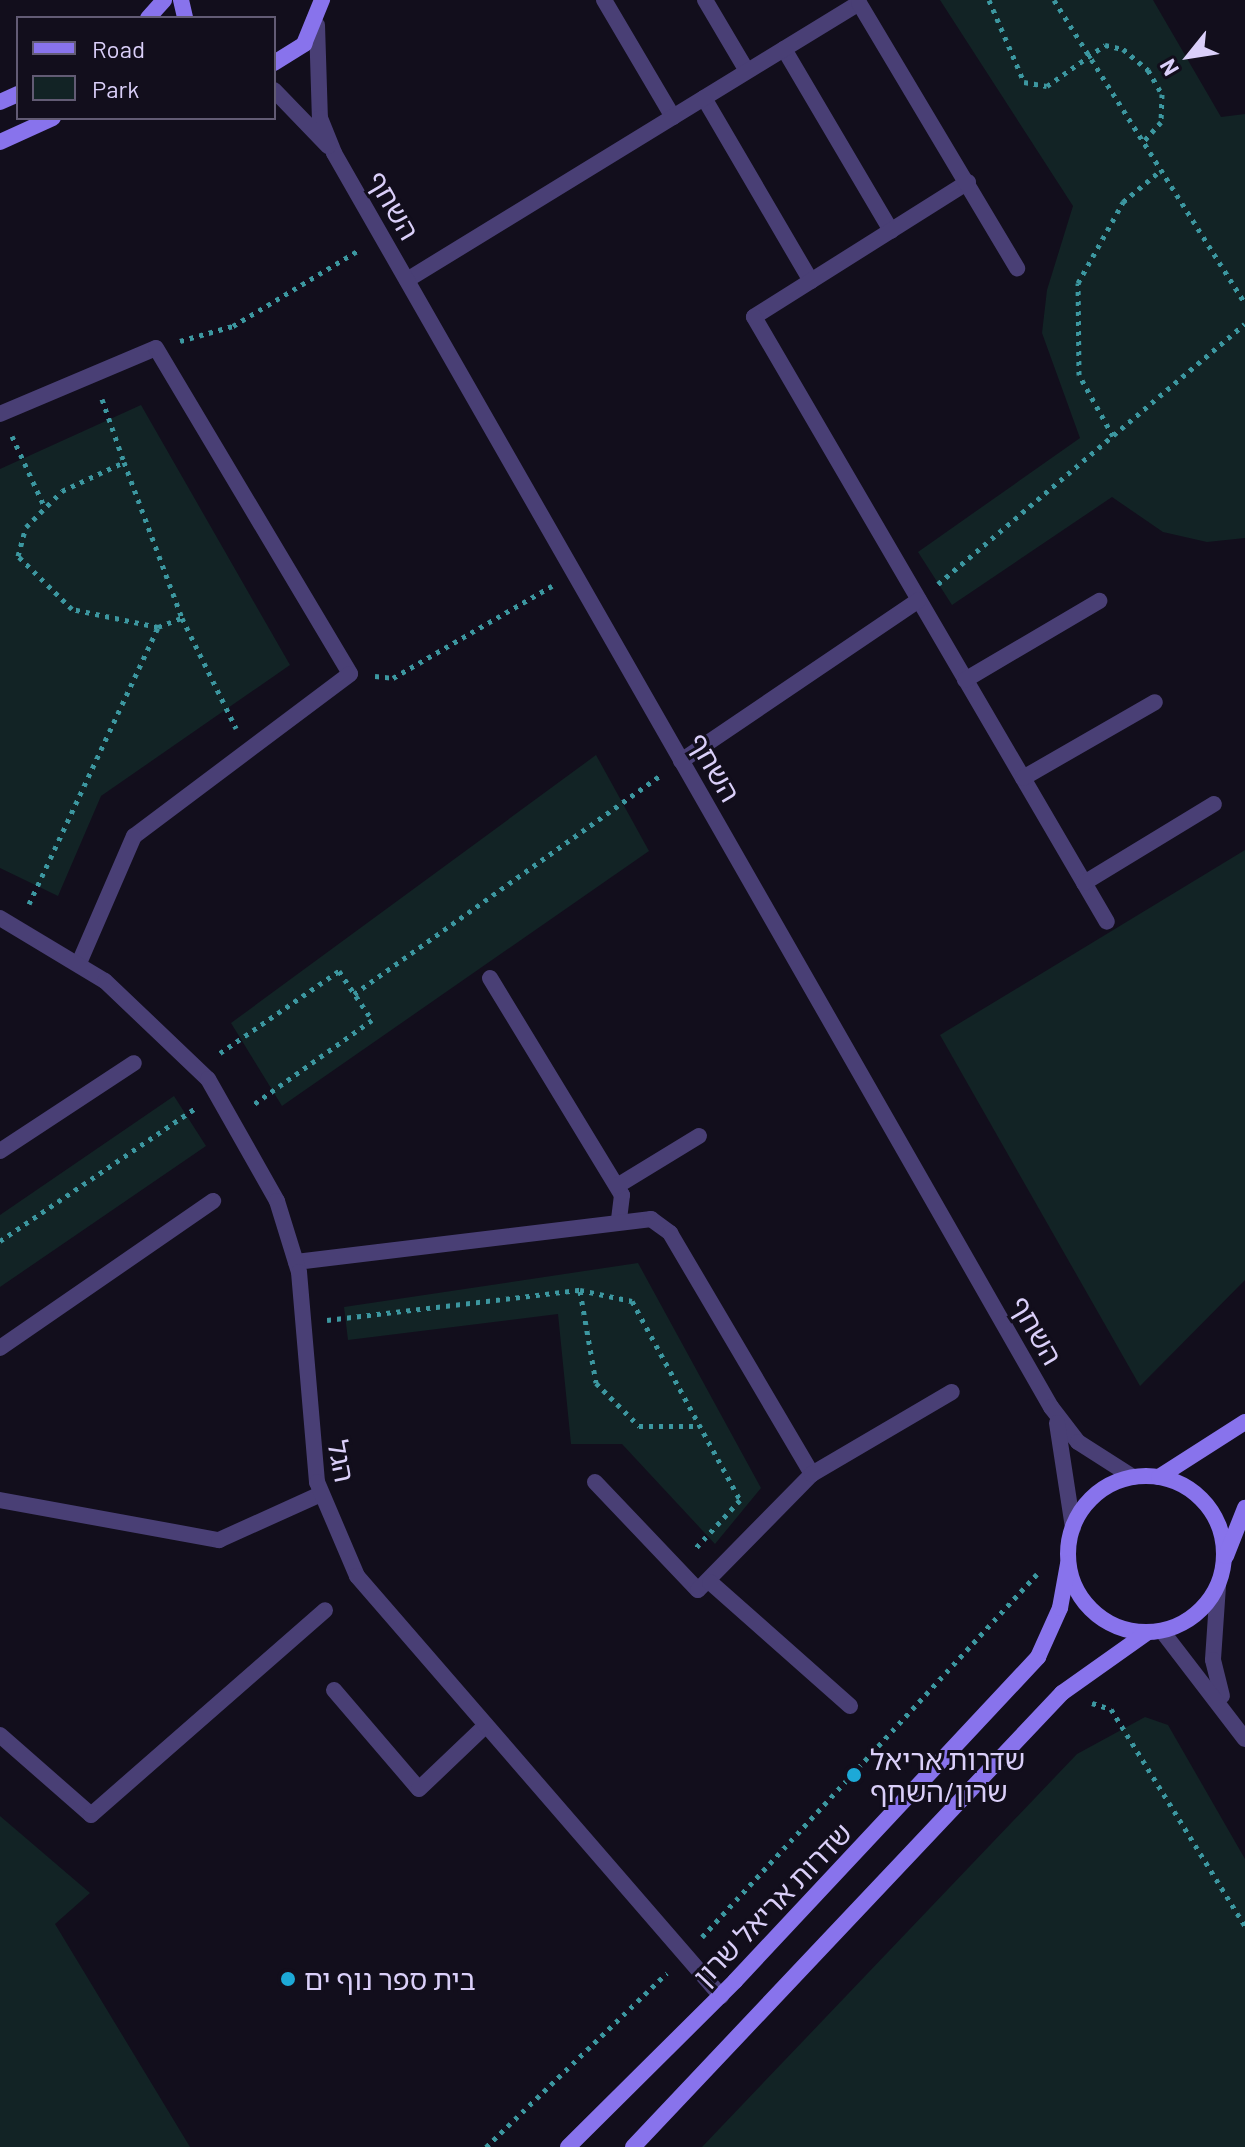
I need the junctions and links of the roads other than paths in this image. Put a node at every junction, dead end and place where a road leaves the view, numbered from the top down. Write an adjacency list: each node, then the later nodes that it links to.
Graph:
1 (164, 0): 6 (street)
2 (336, 0): 5 (street)
3 (604, 0): 12 (street)
4 (705, 0): 9 (street)
5 (319, 14): 8 (street); 15 (street, השחף)
6 (150, 16)
7 (784, 49): 9 (street); 16 (street); 17 (street)
8 (276, 62)
9 (747, 71): 11 (street)
10 (276, 92): 15 (street, השחף)
11 (704, 98): 12 (street); 20 (street)
12 (673, 117): 19 (street)
13 (49, 120): 14 (street)
14 (0, 142)
15 (334, 153): 19 (street, השחף)
16 (968, 182): 17 (street); 18 (street)
17 (891, 231): 20 (street)
18 (1017, 268)
19 (407, 280): 26 (street, השחף)
20 (811, 281): 22 (street)
21 (1, 413): 32 (street)
22 (919, 600): 24 (street); 26 (street)
23 (1099, 601): 24 (street)
24 (965, 680): 27 (street)
25 (1155, 702): 27 (street)
26 (681, 761): 43 (street, השחף)
27 (1023, 778): 29 (street)
28 (1214, 804): 29 (street)
29 (1084, 883): 31 (street)
30 (0, 918): 32 (street, הגל)
31 (1107, 922)
32 (79, 963): 40 (street, הגל)
33 (490, 978): 37 (street)
34 (134, 1063): 36 (street)
35 (699, 1136): 37 (street)
36 (0, 1151)
37 (617, 1186): 39 (street)
38 (213, 1201): 41 (street)
39 (619, 1220): 40 (street); 45 (street)
40 (296, 1262): 49 (street, הגל)
41 (0, 1348)
42 (952, 1392): 45 (street)
43 (1051, 1407): 46 (street, השחף); 52 (street, השחף)
44 (1245, 1422): 47 (street)
45 (812, 1474): 55 (street)
46 (1133, 1477): 47 (street); 52 (street)
47 (1159, 1477): 53 (street)
48 (595, 1482): 55 (street)
49 (321, 1494): 50 (street); 62 (street, הגל)
50 (0, 1500)
51 (1245, 1508): 53 (street)
52 (1071, 1532): 54 (street)
53 (1224, 1562): 56 (street)
54 (1068, 1564): 58 (street); 65 (street, שדרות אריאל שרון)
55 (710, 1582): 61 (street)
56 (1218, 1586): 58 (street); 60 (street)
57 (325, 1610): 63 (street)
58 (1155, 1632): 60 (street); 67 (street)
59 (334, 1690): 62 (street)
60 (1223, 1702): 64 (street)
61 (850, 1706)
62 (483, 1728): 65 (street, הגל)
63 (0, 1735)
64 (1245, 1739)
65 (721, 1996): 66 (street, שדרות אריאל שרון)
66 (568, 2147)
67 (633, 2147)

